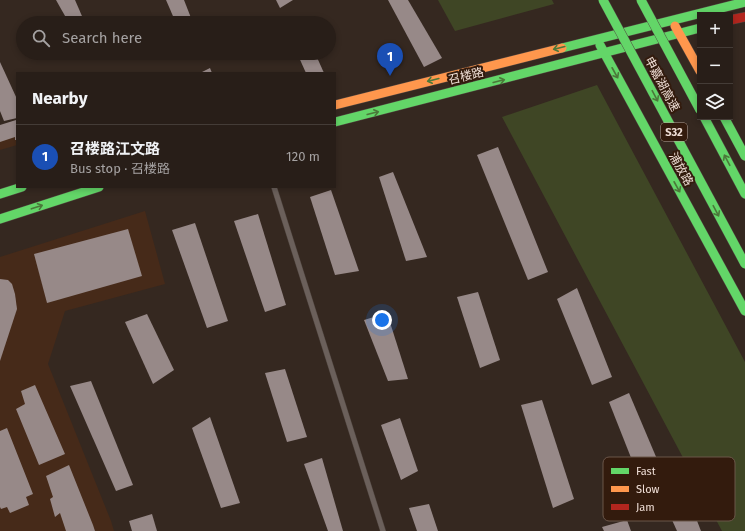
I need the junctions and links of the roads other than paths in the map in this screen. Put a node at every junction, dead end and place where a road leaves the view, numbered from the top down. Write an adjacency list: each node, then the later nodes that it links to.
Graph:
1 (603, 0): 24 (main road, 申嘉湖高速 / S32, one-way to 24, bridge)
2 (641, 0): 12 (main road, 申嘉湖高速, bridge)
3 (745, 2): 6 (main road)
4 (745, 17): 5 (main road)
5 (733, 19)
6 (672, 21): 8 (main road); 9 (main road, 召楼路)
7 (697, 29): 8 (main road)
8 (680, 33): 10 (main road, 召楼路); 11 (main road)
9 (597, 39): 10 (main road, 浦放路); 13 (main road, 召楼路, one-way to 13)
10 (604, 53): 16 (main road, 召楼路, one-way to 10); 25 (main road, 浦放路, one-way to 25)
11 (697, 65)
12 (697, 104)
13 (336, 105)
14 (706, 120): 22 (main road, S32, one-way to 14)
15 (726, 120): 17 (main road)
16 (336, 122)
17 (745, 156)
18 (19, 188): 21 (main road)
19 (96, 188): 23 (main road, one-way to 19)
20 (274, 188): 26 (lane)
21 (0, 194)
22 (745, 194)
23 (0, 219)
24 (745, 264)
25 (745, 310)
26 (383, 531)

